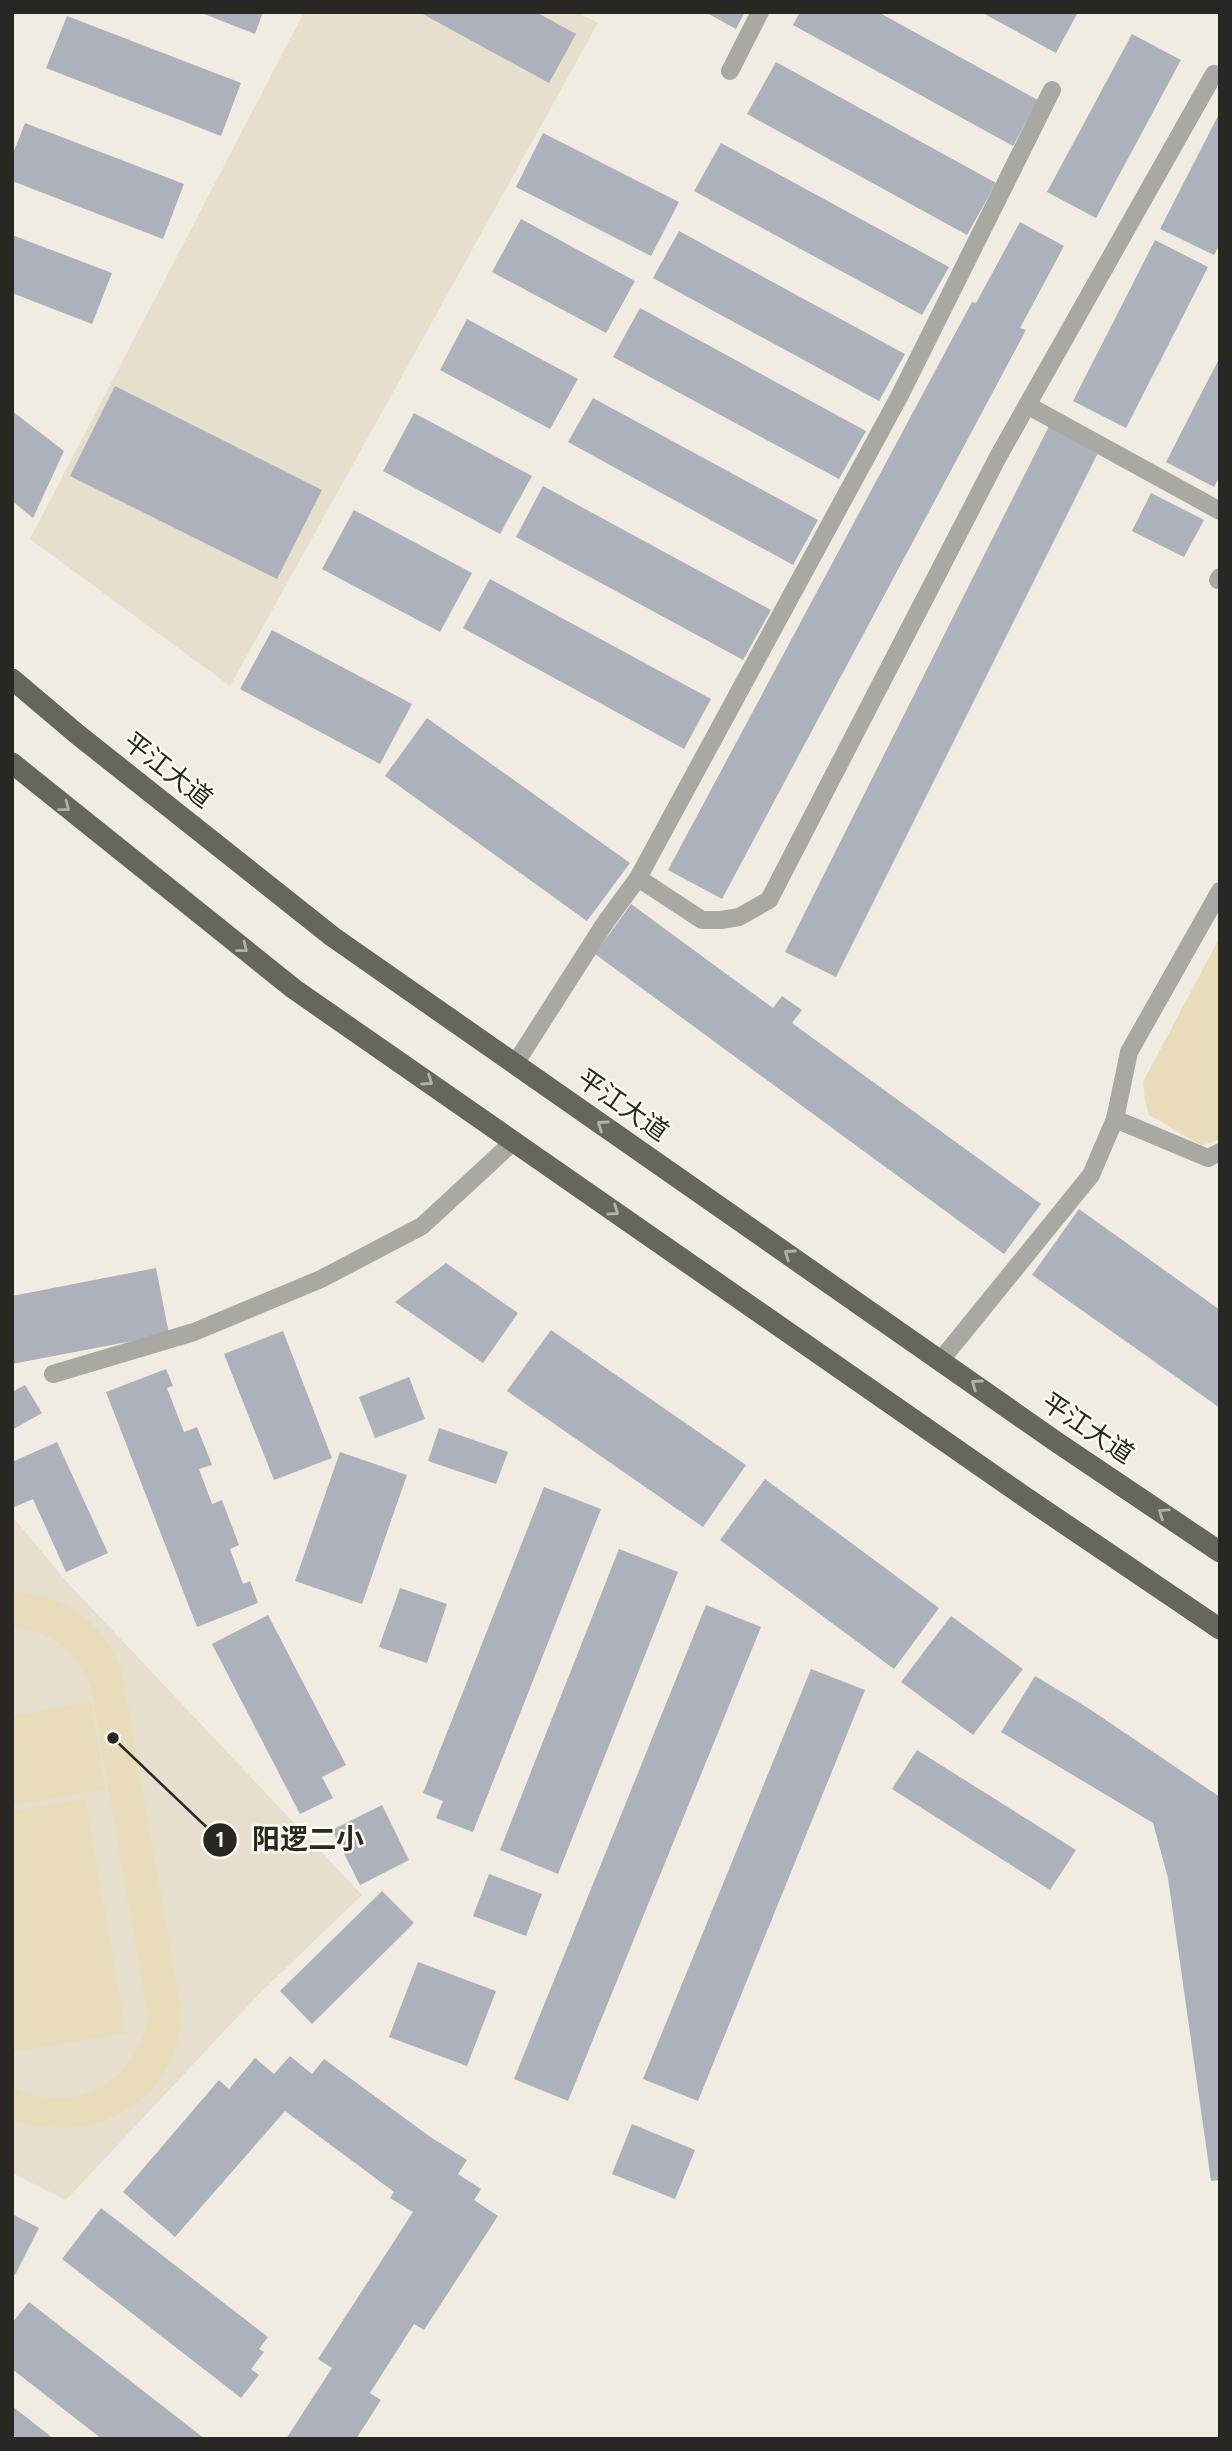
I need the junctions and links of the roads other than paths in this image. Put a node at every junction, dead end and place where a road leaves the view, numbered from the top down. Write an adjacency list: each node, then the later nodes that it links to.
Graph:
1 (760, 12): 2 (lane)
2 (730, 71)
3 (1214, 74): 5 (lane)
4 (1052, 90): 9 (lane)
5 (1027, 405): 6 (lane); 9 (lane)
6 (1220, 511)
7 (12, 679): 11 (highway, 平江大道)
8 (12, 764): 13 (highway, one-way to 13)
9 (638, 878): 11 (lane)
10 (1220, 891): 12 (lane)
11 (514, 1063): 15 (highway, 平江大道, one-way to 11)
12 (1115, 1119): 14 (lane); 15 (lane)
13 (514, 1141): 16 (lane); 18 (highway, one-way to 18)
14 (1220, 1152)
15 (941, 1360): 17 (highway, 平江大道, one-way to 15)
16 (52, 1374)
17 (1220, 1552)
18 (1220, 1629)

